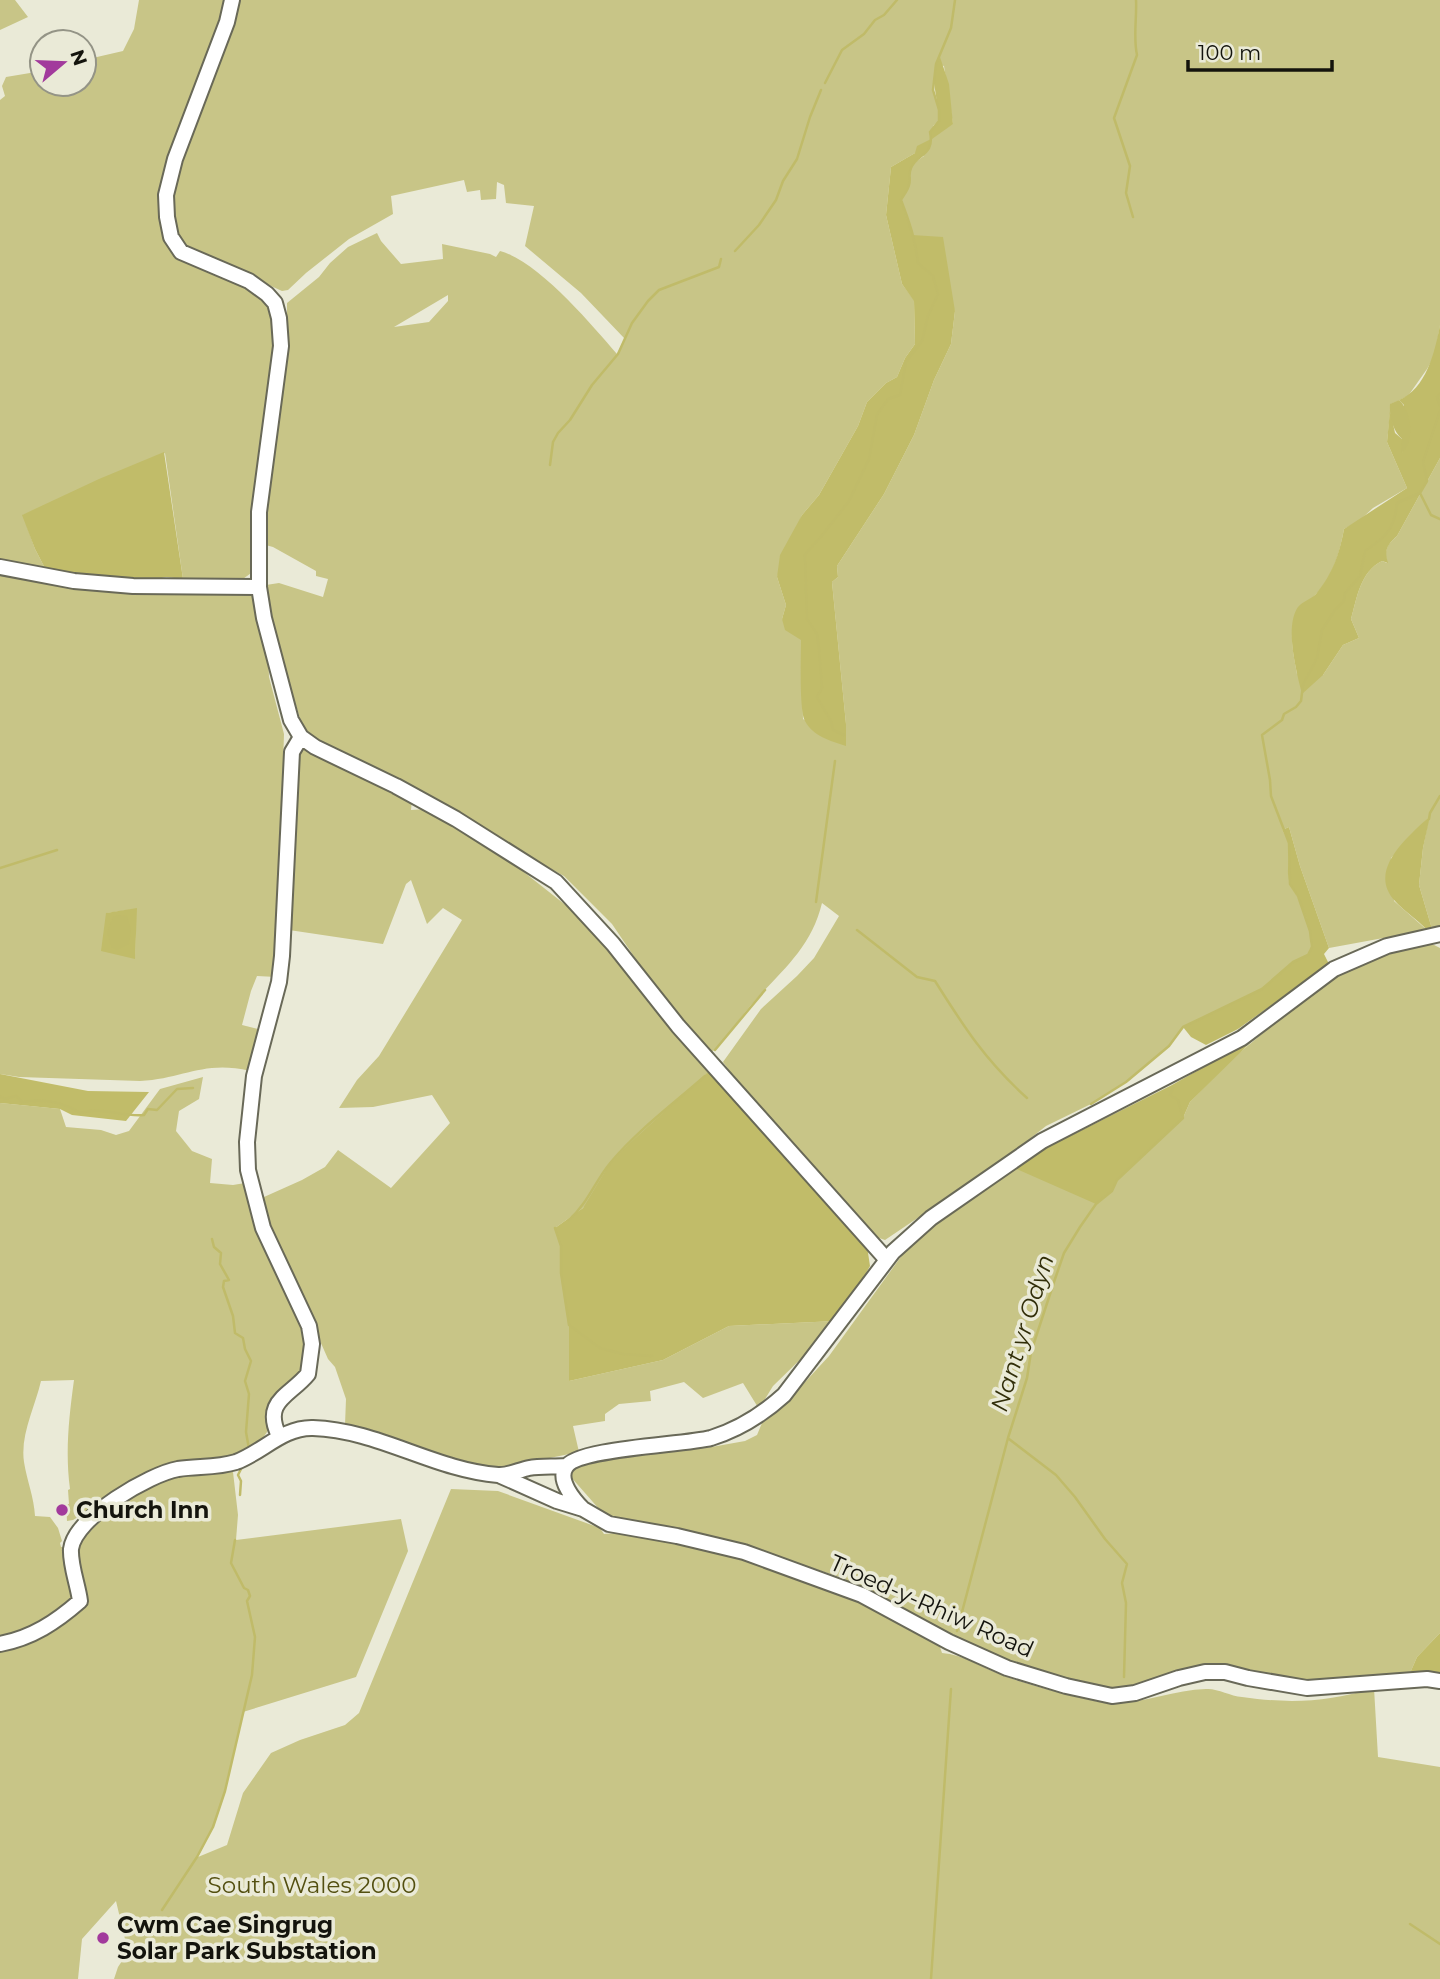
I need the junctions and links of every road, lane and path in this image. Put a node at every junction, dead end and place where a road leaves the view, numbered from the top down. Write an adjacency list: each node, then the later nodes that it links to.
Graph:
1 (232, 0): 3 (street)
2 (0, 567): 3 (street)
3 (258, 587): 4 (street)
4 (301, 737): 6 (street); 7 (street)
5 (1440, 934): 6 (street, Troed-y-Rhiw Road)
6 (887, 1260): 8 (street, Troed-y-Rhiw Road)
7 (279, 1436): 9 (street, Troed-y-Rhiw Road); 11 (street, Troed-y-Rhiw Road)
8 (566, 1466): 9 (street, Troed-y-Rhiw Road); 10 (street)
9 (501, 1476): 10 (street, Troed-y-Rhiw Road)
10 (583, 1508): 12 (street, Troed-y-Rhiw Road)
11 (0, 1644)
12 (1440, 1681)

